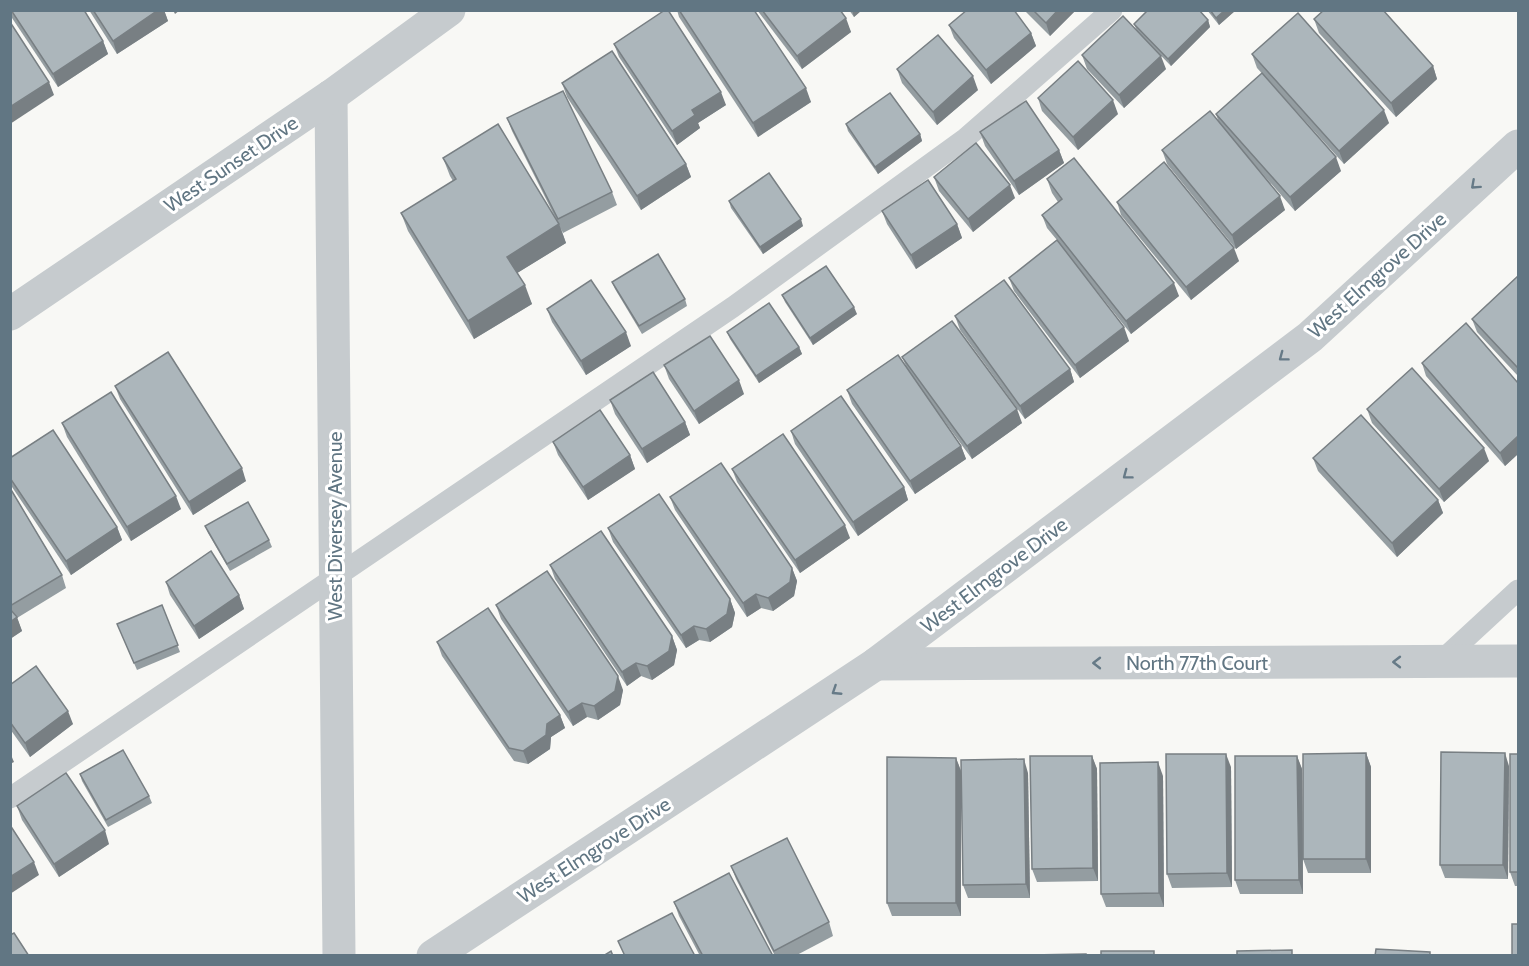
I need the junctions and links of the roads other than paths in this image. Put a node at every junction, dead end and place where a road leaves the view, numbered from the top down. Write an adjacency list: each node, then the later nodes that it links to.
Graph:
1 (449, 10): 3 (street, West Sunset Drive)
2 (1112, 10): 6 (lane)
3 (331, 96): 5 (street, West Sunset Drive); 6 (street, West Diversey Avenue)
4 (1518, 146): 10 (street, West Elmgrove Drive, one-way to 10)
5 (10, 314)
6 (335, 575): 11 (lane); 12 (street, West Diversey Avenue)
7 (1518, 590): 8 (lane)
8 (1440, 662): 9 (street, North 77th Court); 10 (street, North 77th Court, one-way to 10)
9 (1518, 662)
10 (876, 664): 13 (street, West Elmgrove Drive, one-way to 13)
11 (10, 798)
12 (339, 956)
13 (433, 956)

